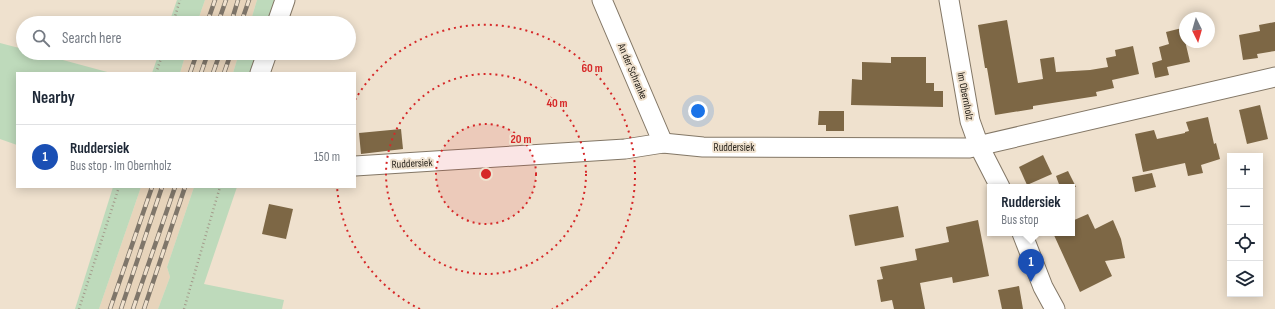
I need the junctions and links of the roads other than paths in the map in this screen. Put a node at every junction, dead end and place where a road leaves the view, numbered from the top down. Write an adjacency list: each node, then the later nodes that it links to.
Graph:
1 (285, 0): 4 (street)
2 (602, 0): 8 (street, An der Schranke)
3 (949, 0): 9 (street, Im Obernholz)
4 (279, 16)
5 (265, 60): 6 (street)
6 (260, 72)
7 (1275, 77): 9 (street, Ruddersiek)
8 (663, 142): 9 (street, Ruddersiek); 10 (street, Ruddersiek)
9 (979, 146): 11 (street, Im Obernholz)
10 (356, 166)
11 (998, 184)
12 (1023, 236): 13 (street)
13 (1055, 309)

